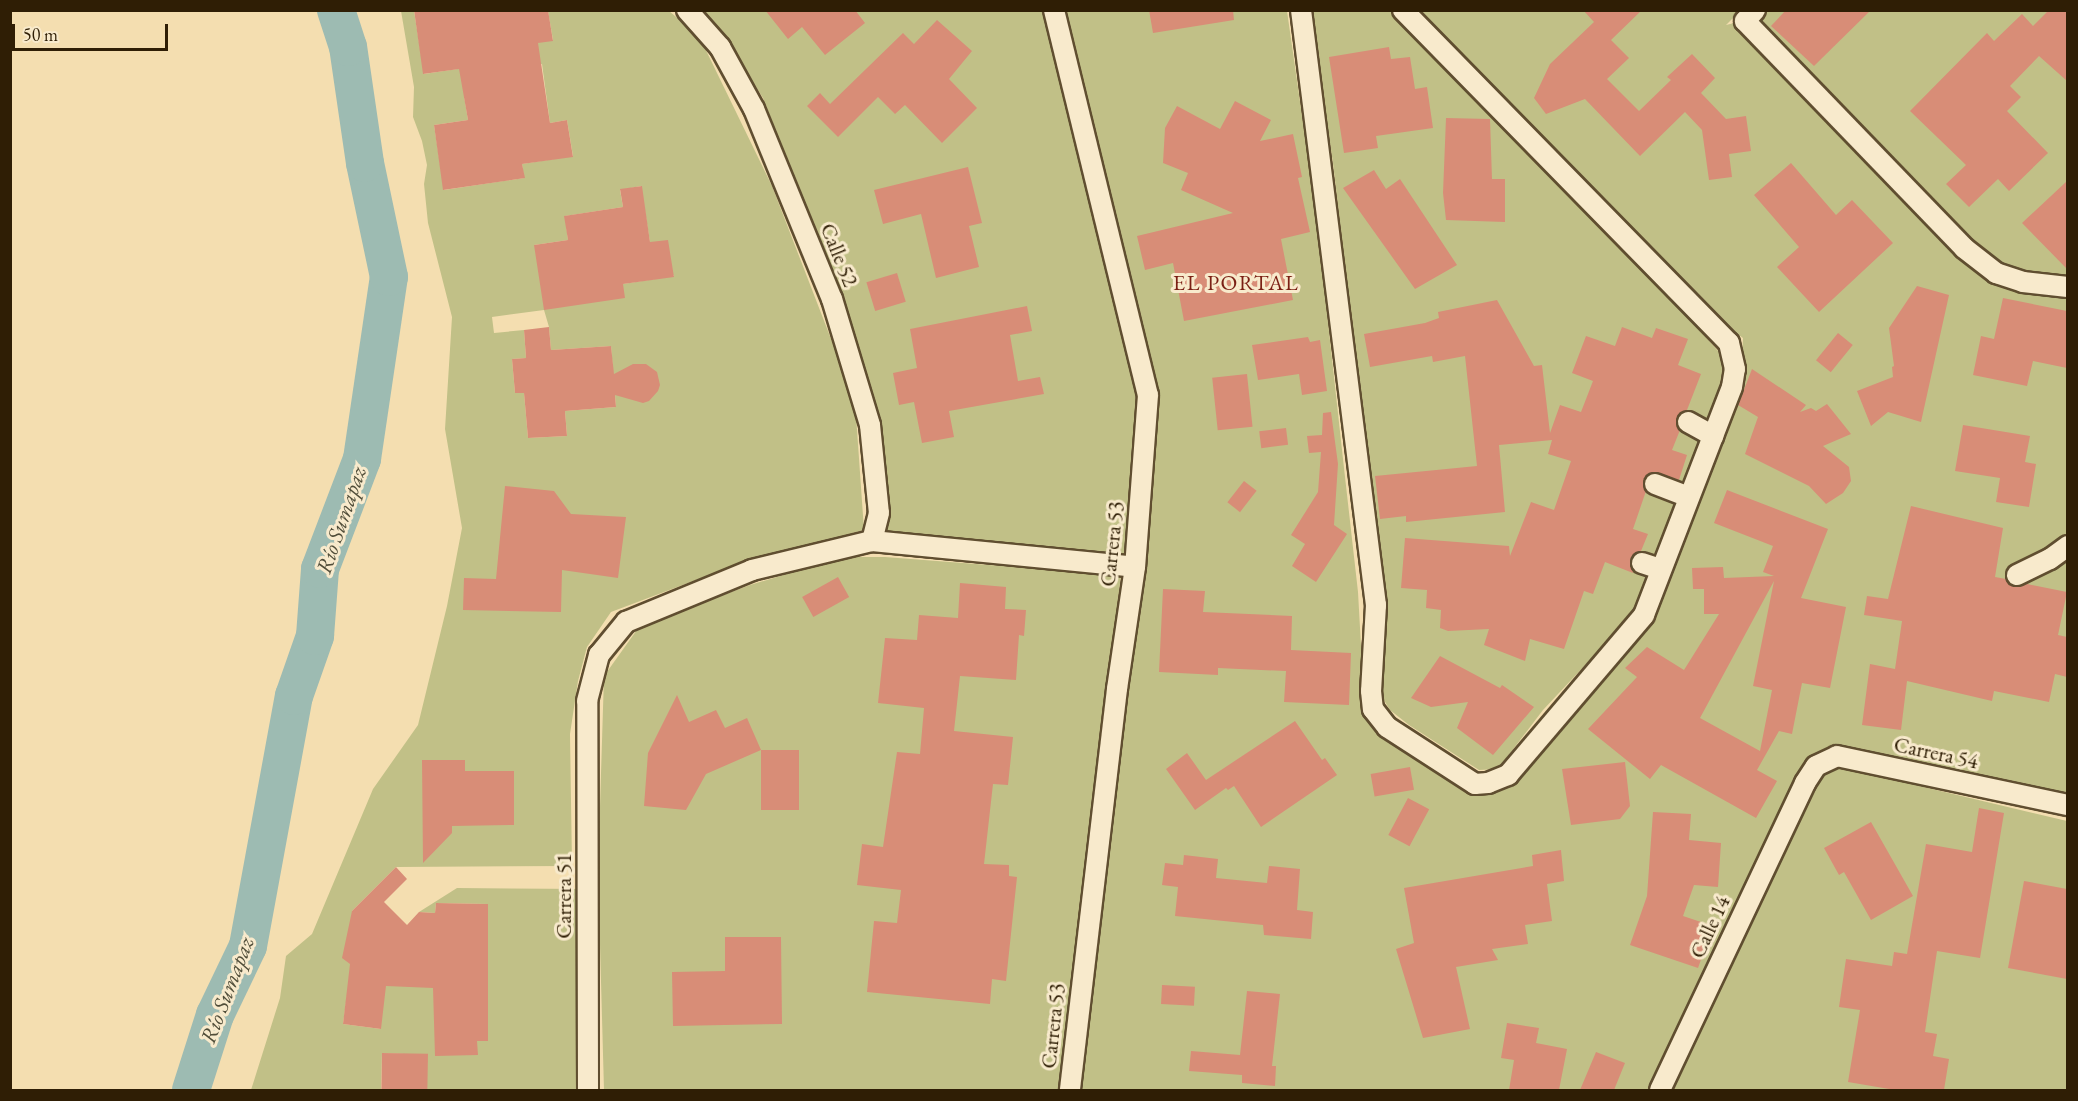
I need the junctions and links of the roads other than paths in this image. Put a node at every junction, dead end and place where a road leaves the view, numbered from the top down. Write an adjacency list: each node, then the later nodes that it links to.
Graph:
1 (687, 10): 11 (street, Calle 52)
2 (1054, 10): 14 (street, Carrera 53)
3 (1301, 10): 15 (street)
4 (1402, 10): 8 (street)
5 (1755, 10): 6 (street)
6 (2067, 287)
7 (1688, 422): 8 (street)
8 (1713, 436): 10 (street)
9 (1655, 484): 10 (street)
10 (1689, 497): 15 (street)
11 (872, 541): 14 (street, Carrera 51); 19 (street, Carrera 51)
12 (2067, 546): 16 (street)
13 (1642, 563): 15 (street)
14 (1135, 567): 20 (street, Carrera 53)
15 (1661, 569)
16 (2017, 576)
17 (1805, 783): 18 (street, Carrera 54); 21 (street, Calle 14)
18 (2067, 805)
19 (588, 1090)
20 (1070, 1090)
21 (1660, 1090)

